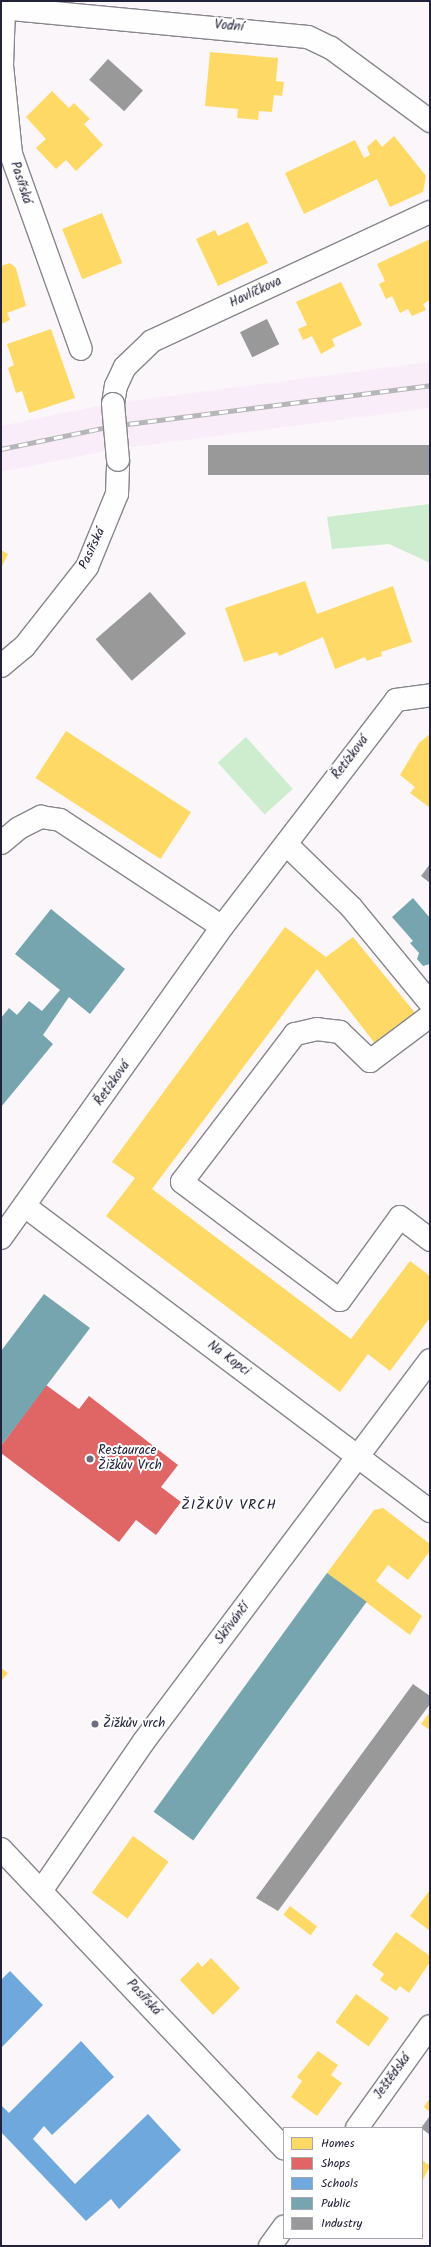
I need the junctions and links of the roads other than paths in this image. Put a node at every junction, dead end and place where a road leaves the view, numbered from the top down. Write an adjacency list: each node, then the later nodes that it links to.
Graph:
1 (2, 8): 2 (street, Vodní); 5 (street, Pasířská)
2 (81, 8): 3 (street, Vodní)
3 (430, 121)
4 (430, 212): 6 (street, Havlíčkova)
5 (80, 349)
6 (113, 404): 7 (street, Pasířská, bridge)
7 (1, 666)
8 (430, 696): 10 (street, Řetízková)
9 (1, 843): 11 (street)
10 (286, 844): 11 (street, Řetízková); 12 (street)
11 (222, 927): 14 (street, Řetízková)
12 (426, 998)
13 (430, 1016): 16 (street)
14 (26, 1207): 15 (street, Řetízková); 18 (street, Na Kopci)
15 (1, 1238)
16 (430, 1240)
17 (430, 1360): 18 (street, Skřivánčí)
18 (358, 1458): 19 (street, Na Kopci); 21 (street, Skřivánčí)
19 (430, 1511)
20 (1, 1849): 21 (street, Pasířská)
21 (41, 1891): 24 (street, Pasířská)
22 (430, 2026): 23 (street, Ještědská)
23 (358, 2127)
24 (283, 2147)
25 (283, 2228): 26 (street)
26 (270, 2246)

